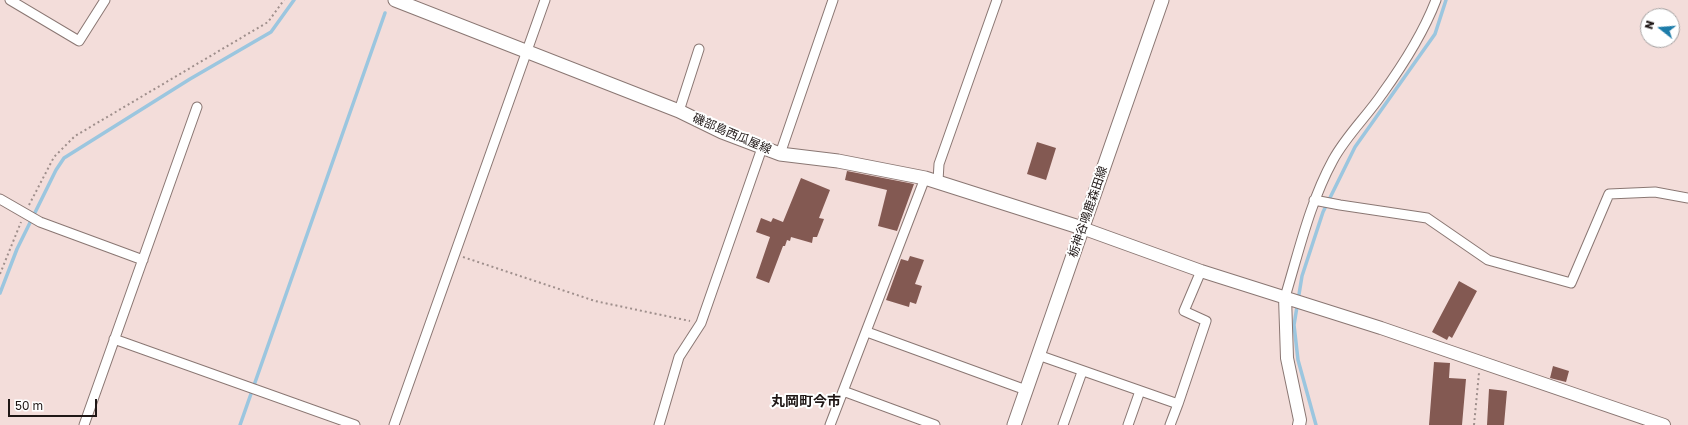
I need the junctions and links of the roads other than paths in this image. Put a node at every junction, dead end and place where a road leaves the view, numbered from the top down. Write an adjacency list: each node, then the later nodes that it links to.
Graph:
1 (10, 0): 2 (street)
2 (105, 0)
3 (395, 0): 10 (main road, 磯部島西瓜屋線)
4 (544, 0): 10 (street)
5 (834, 0): 14 (street)
6 (997, 0): 16 (street)
7 (1162, 0): 20 (main road, 栃神谷鳴鹿森田線)
8 (1436, 0): 19 (street)
9 (699, 49): 12 (street)
10 (526, 51): 12 (main road, 磯部島西瓜屋線); 34 (street)
11 (197, 108): 21 (street)
12 (679, 112): 13 (main road, 磯部島西瓜屋線)
13 (762, 148): 14 (main road, 磯部島西瓜屋線); 35 (street)
14 (780, 154): 15 (main road, 磯部島西瓜屋線)
15 (925, 178): 16 (main road, 磯部島西瓜屋線); 24 (street)
16 (938, 181): 20 (main road, 磯部島西瓜屋線)
17 (1688, 198): 19 (street)
18 (0, 199): 21 (street)
19 (1314, 200): 23 (street)
20 (1082, 228): 22 (street); 26 (main road, 栃神谷鳴鹿森田線)
21 (143, 260): 25 (street)
22 (1201, 272): 23 (street); 31 (street)
23 (1288, 298): 42 (street); 43 (street)
24 (867, 332): 28 (street); 29 (street)
25 (114, 339): 32 (street); 33 (street)
26 (1038, 356): 27 (street); 28 (main road, 栃神谷鳴鹿森田線)
27 (1082, 372): 30 (street); 39 (street)
28 (1026, 390): 38 (main road, 栃神谷鳴鹿森田線)
29 (844, 391): 36 (street); 37 (street)
30 (1140, 391): 31 (street); 40 (street)
31 (1178, 404): 41 (street)
32 (84, 425)
33 (356, 425)
34 (394, 425)
35 (659, 425)
36 (830, 425)
37 (935, 425)
38 (1014, 425)
39 (1063, 425)
40 (1128, 425)
41 (1170, 425)
42 (1299, 425)
43 (1664, 425)

